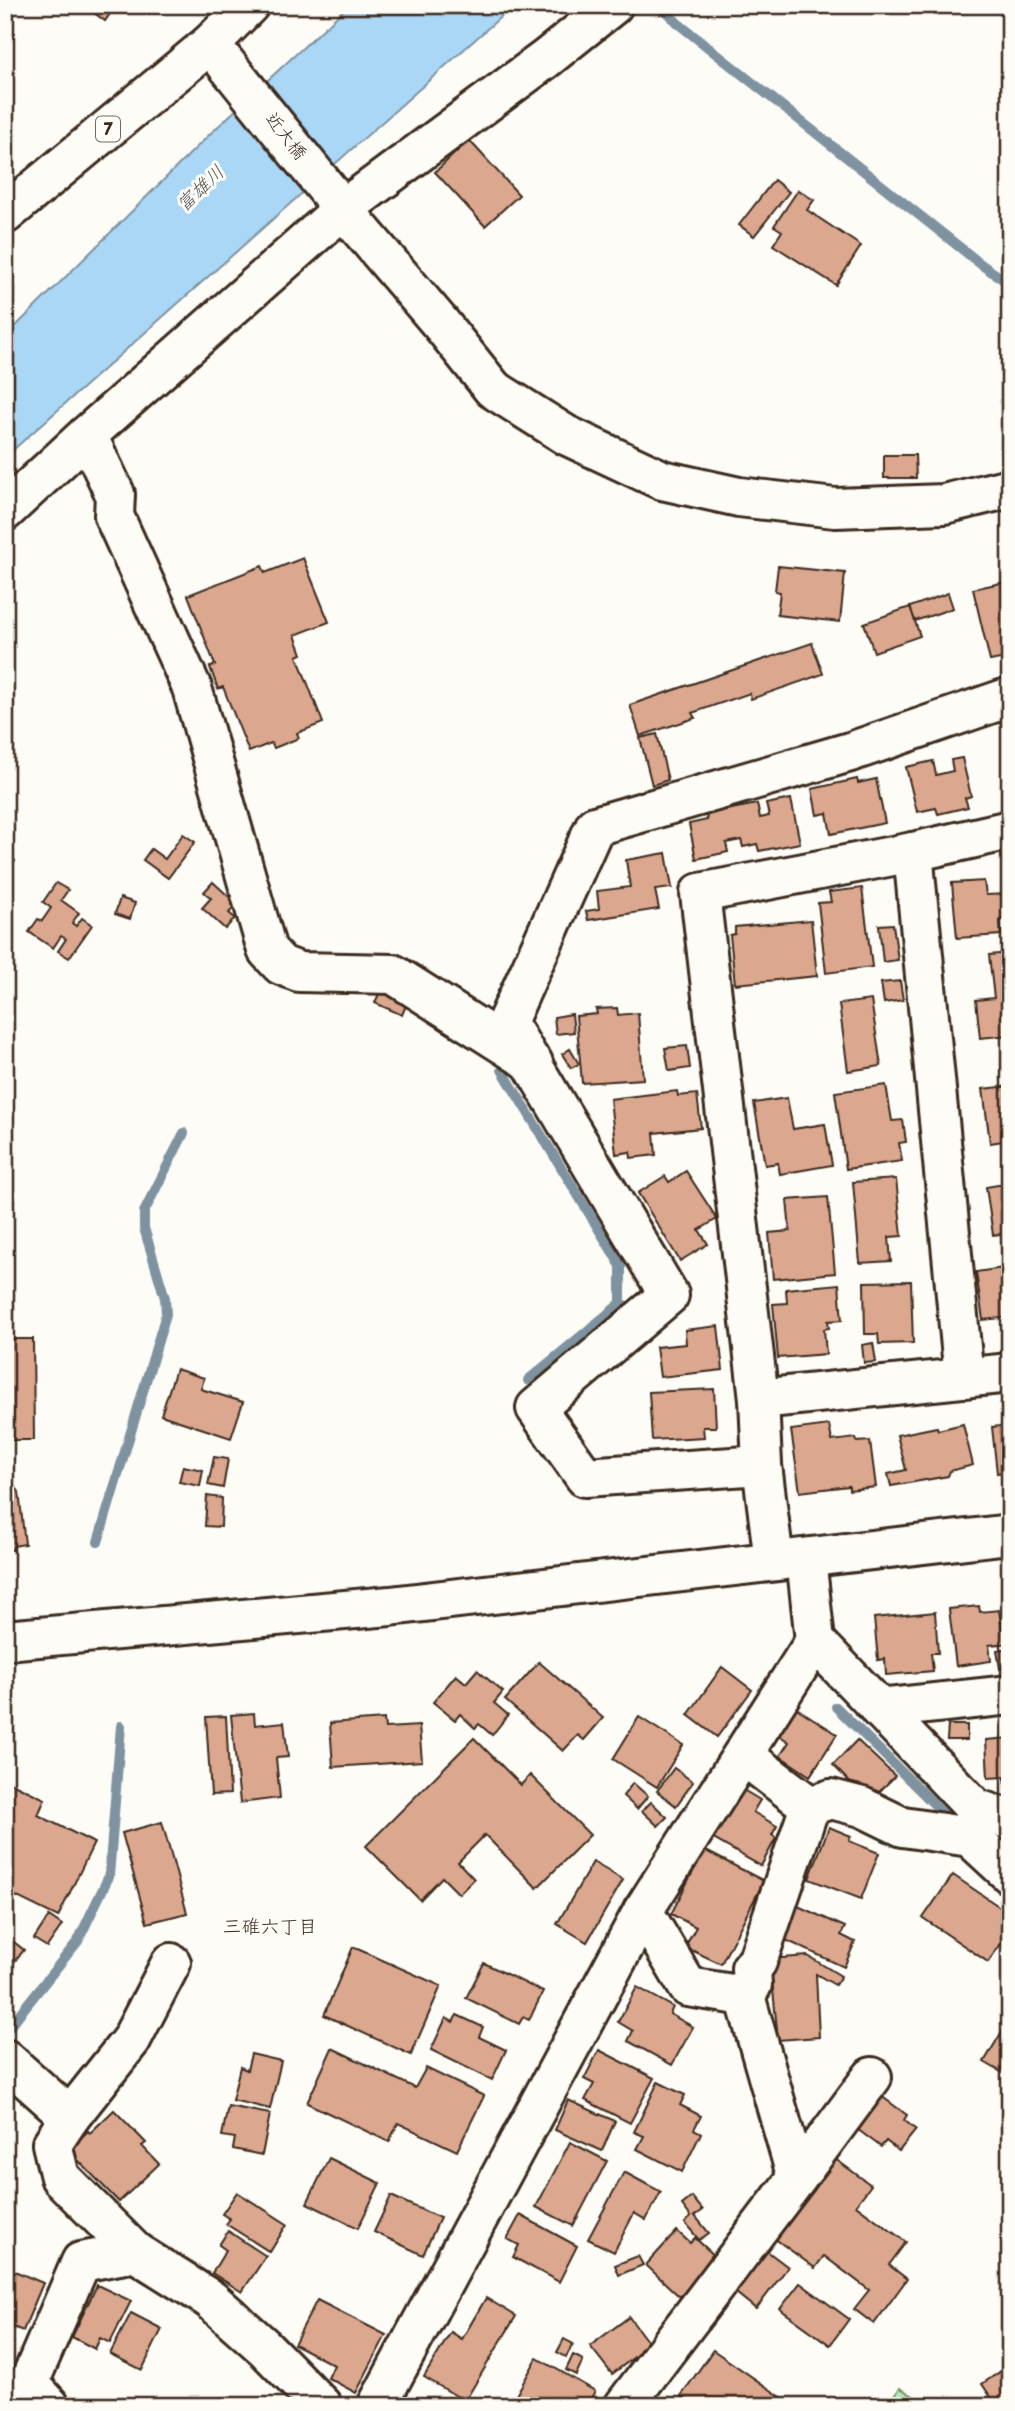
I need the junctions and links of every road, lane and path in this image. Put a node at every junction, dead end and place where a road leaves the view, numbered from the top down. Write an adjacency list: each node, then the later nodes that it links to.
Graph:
1 (249, 5): 3 (street, 7)
2 (613, 5): 4 (street)
3 (210, 44): 4 (street, 近大橋); 5 (street, 7)
4 (342, 209): 6 (street); 7 (street, 近大橋)
5 (5, 214)
6 (87, 435): 8 (street); 12 (street)
7 (1010, 488)
8 (5, 511)
9 (1010, 697): 12 (street)
10 (1010, 830): 11 (street)
11 (913, 852): 14 (street); 15 (street)
12 (533, 1063): 16 (street)
13 (1010, 1373): 14 (street)
14 (964, 1378): 15 (street)
15 (759, 1399): 16 (street)
16 (762, 1465): 18 (street)
17 (1010, 1534): 18 (street)
18 (790, 1559): 19 (street); 20 (street)
19 (815, 1641): 22 (street); 23 (street)
20 (8, 1646)
21 (1010, 1695): 22 (street)
22 (878, 1709): 25 (street)
23 (743, 1755): 24 (street); 27 (street)
24 (810, 1805): 25 (street); 29 (street)
25 (985, 1822): 26 (street)
26 (1010, 1874)
27 (643, 1911): 29 (street); 38 (street)
28 (171, 1963): 32 (street)
29 (745, 1996): 33 (street)
30 (5, 2059): 32 (street)
31 (872, 2077): 33 (street)
32 (70, 2117): 34 (street)
33 (797, 2178): 35 (street)
34 (135, 2252): 36 (street); 37 (street)
35 (628, 2405)
36 (50, 2406)
37 (322, 2406)
38 (377, 2406)

